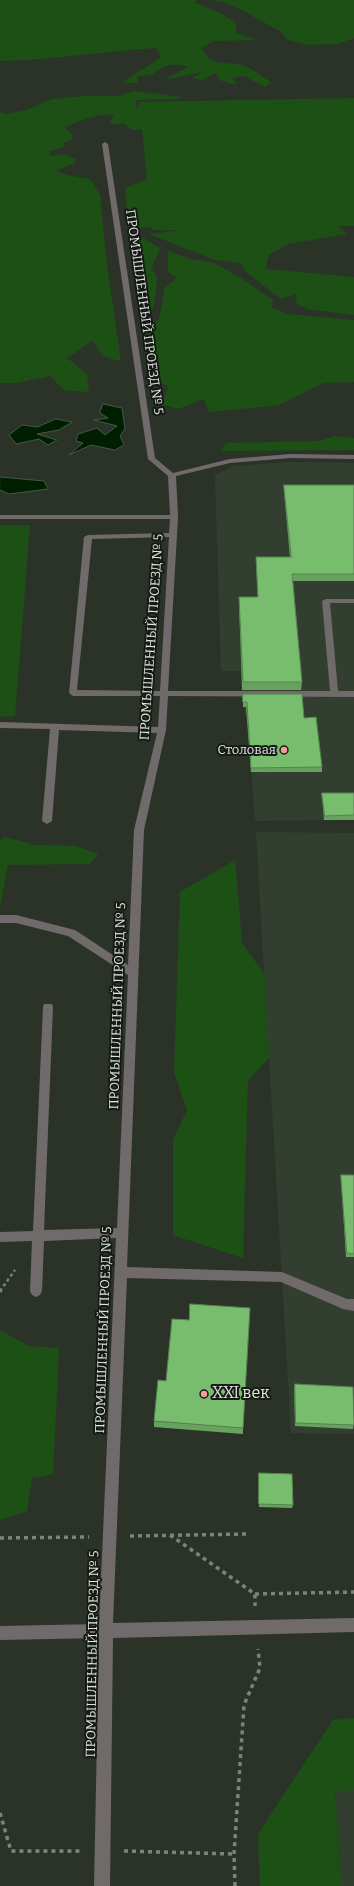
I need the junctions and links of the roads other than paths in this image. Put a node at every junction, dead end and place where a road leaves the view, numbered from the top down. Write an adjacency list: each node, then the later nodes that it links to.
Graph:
1 (105, 144): 3 (street, ПРОМЫШЛЕННЫЙ ПРОЕЗД № 5)
2 (354, 457): 3 (street)
3 (172, 475): 4 (street, ПРОМЫШЛЕННЫЙ ПРОЕЗД № 5)
4 (174, 516): 5 (street); 6 (street, ПРОМЫШЛЕННЫЙ ПРОЕЗД № 5)
5 (0, 518)
6 (173, 535): 8 (street, ПРОМЫШЛЕННЫЙ ПРОЕЗД № 5); 8 (street)
7 (354, 601): 9 (street)
8 (164, 694): 9 (street); 13 (street, ПРОМЫШЛЕННЫЙ ПРОЕЗД № 5)
9 (334, 694): 10 (street)
10 (354, 694)
11 (0, 725): 12 (street)
12 (55, 726): 13 (street); 14 (street)
13 (162, 730): 16 (street, ПРОМЫШЛЕННЫЙ ПРОЕЗД № 5)
14 (47, 821)
15 (0, 920): 16 (street)
16 (133, 973): 18 (street, ПРОМЫШЛЕННЫЙ ПРОЕЗД № 5)
17 (48, 1007): 19 (street)
18 (122, 1233): 19 (street); 21 (street, ПРОМЫШЛЕННЫЙ ПРОЕЗД № 5)
19 (38, 1236): 20 (street); 22 (street)
20 (0, 1237)
21 (121, 1272): 23 (street); 25 (street, ПРОМЫШЛЕННЫЙ ПРОЕЗД № 5)
22 (36, 1291)
23 (354, 1305)
24 (354, 1626): 25 (street)
25 (106, 1630): 26 (street); 27 (street, ПРОМЫШЛЕННЫЙ ПРОЕЗД № 5)
26 (0, 1633)
27 (102, 1886)

